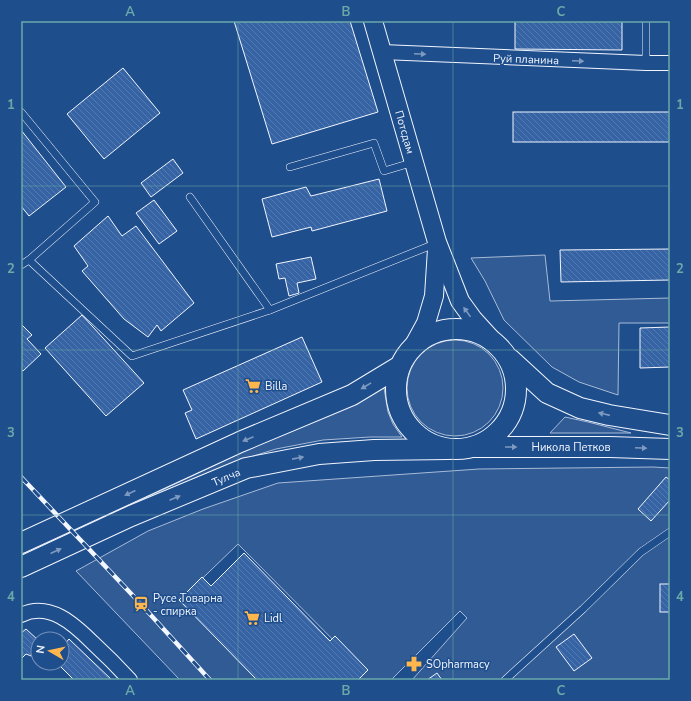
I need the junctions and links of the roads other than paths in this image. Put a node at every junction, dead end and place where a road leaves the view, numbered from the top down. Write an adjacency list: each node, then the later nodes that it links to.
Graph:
1 (373, 21): 3 (street, Потсдам)
2 (646, 21): 5 (lane)
3 (382, 52): 5 (street, Руй планина, one-way to 5); 7 (street, Потсдам)
4 (670, 63): 5 (street, Руй планина)
5 (646, 64)
6 (21, 112): 11 (lane)
7 (414, 162): 8 (lane); 10 (street, Потсдам)
8 (290, 167)
9 (190, 197): 13 (lane)
10 (437, 242): 13 (lane); 14 (street, Потсдам, one-way to 10); 15 (street, Потсдам)
11 (29, 260): 12 (lane); 13 (lane)
12 (21, 266)
13 (270, 310)
14 (493, 341): 15 (main road); 16 (main road)
15 (414, 346): 17 (main road)
16 (509, 358): 18 (main road, one-way to 16); 19 (main road)
17 (400, 366): 20 (main road); 23 (main road, one-way to 23)
18 (670, 425)
19 (472, 447): 20 (main road); 21 (main road, Никола Петков, one-way to 21)
20 (448, 449): 24 (main road, Тулча, one-way to 20)
21 (670, 449)
22 (670, 532): 27 (lane)
23 (21, 543)
24 (21, 567)
25 (21, 614): 26 (street)
26 (130, 680)
27 (505, 680)

